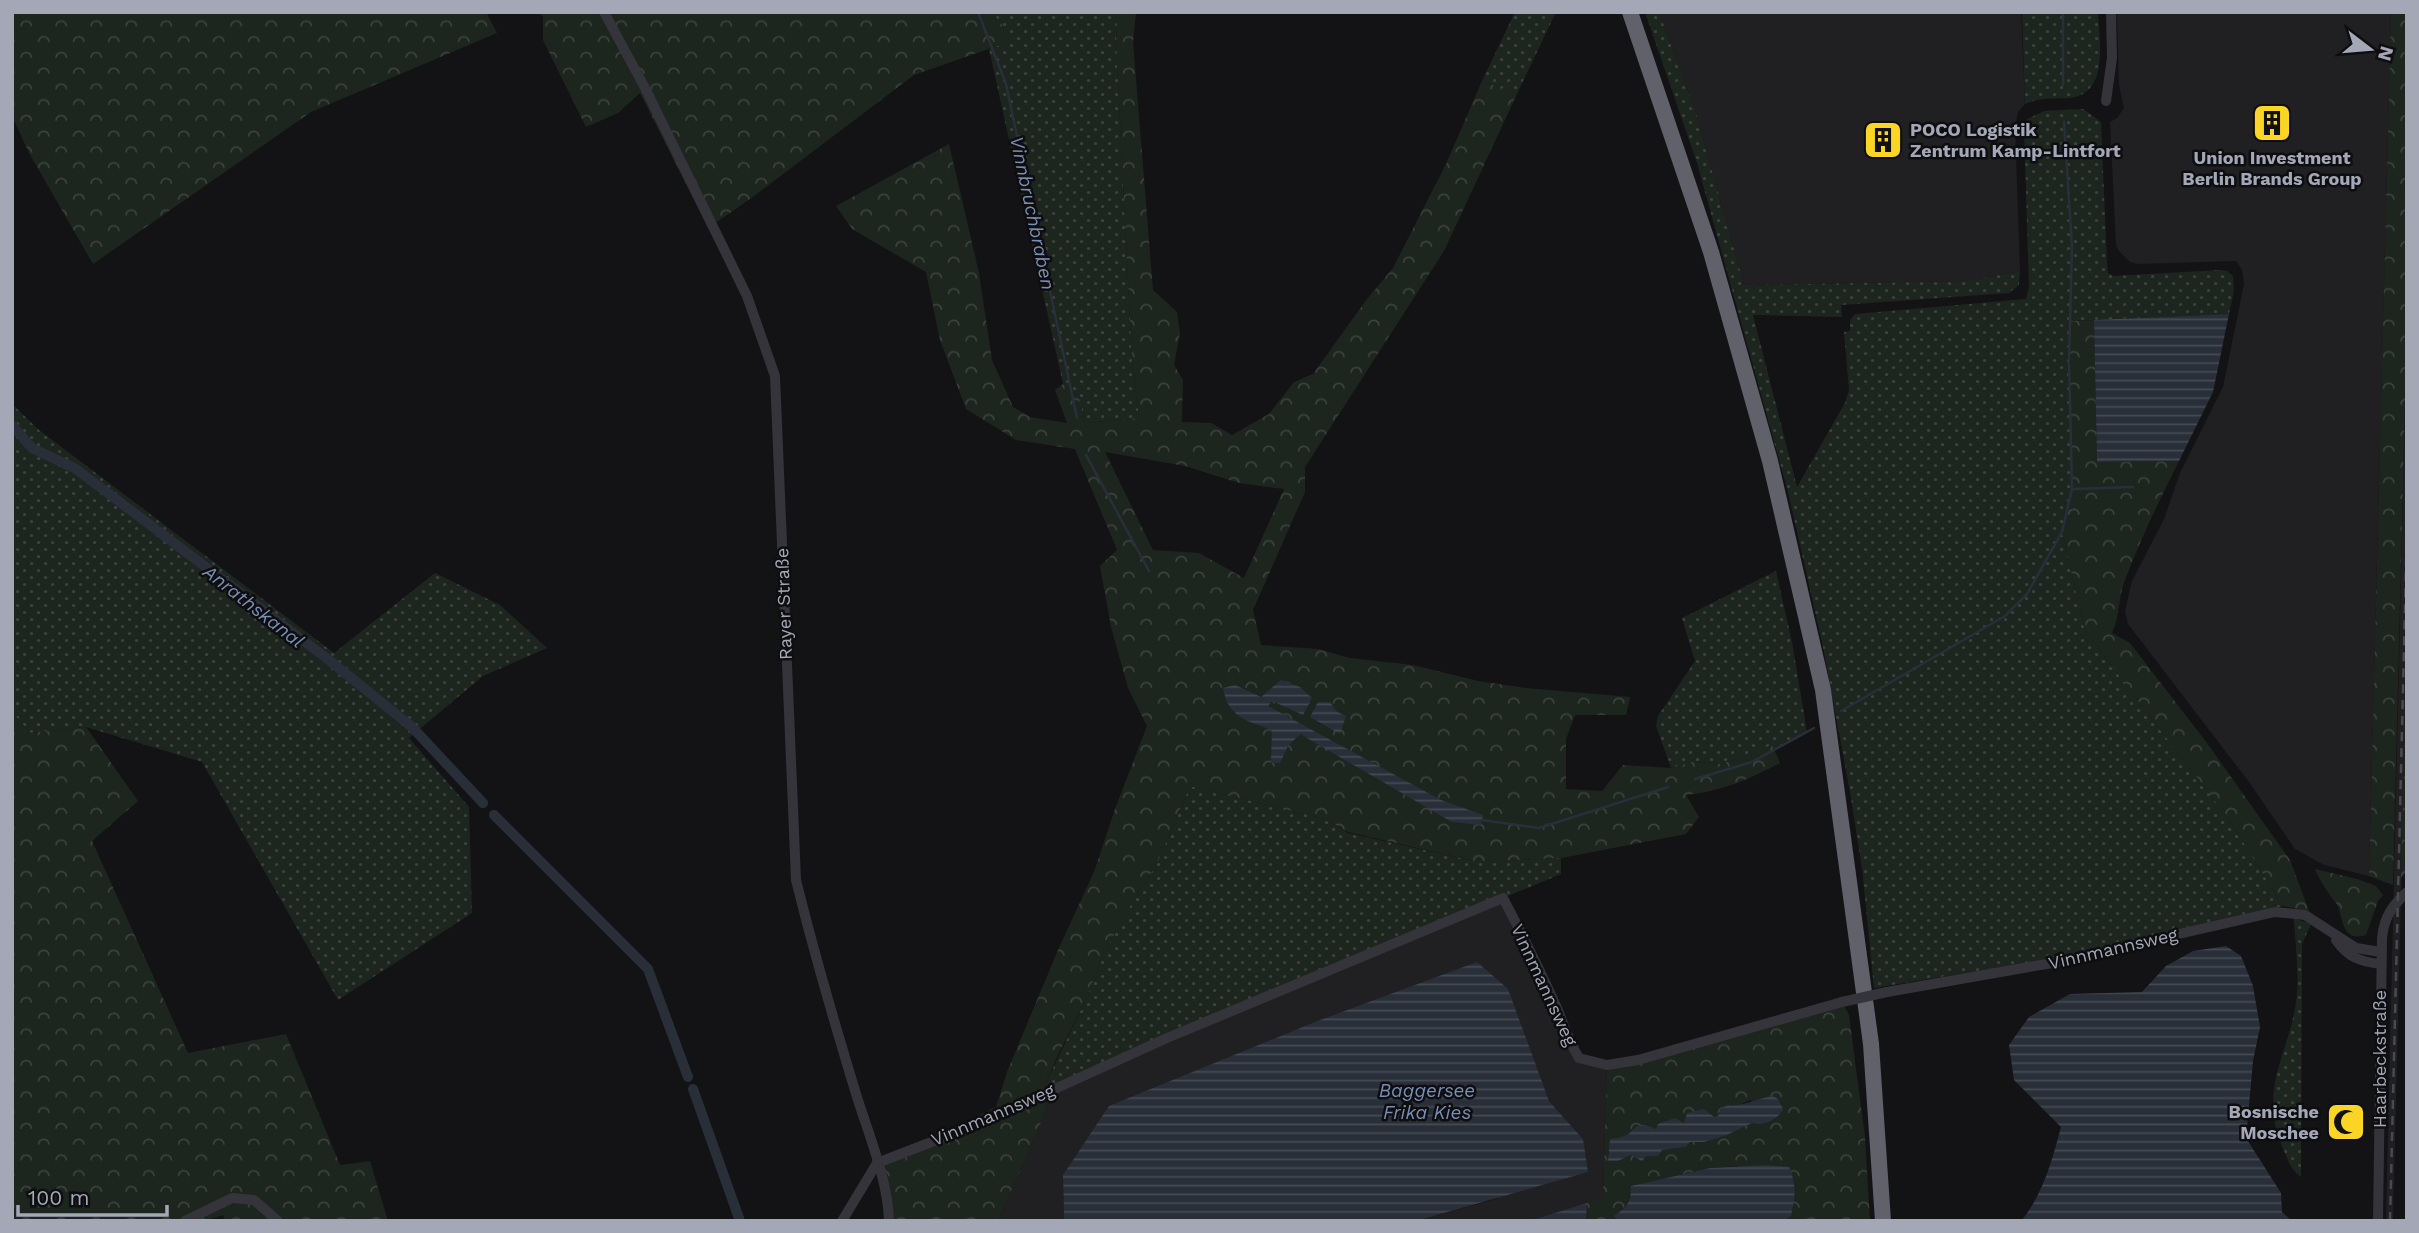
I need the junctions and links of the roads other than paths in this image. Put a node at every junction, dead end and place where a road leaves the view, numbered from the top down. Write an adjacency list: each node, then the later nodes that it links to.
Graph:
1 (604, 12): 9 (street, Rayer Straße)
2 (1630, 12): 14 (highway)
3 (2111, 12): 4 (street)
4 (2106, 101)
5 (2407, 892): 7 (street, Haarbeckstraße)
6 (2333, 934): 7 (street, Vinnmannsweg); 8 (street, Vinnmannsweg); 9 (street, Vinnmannsweg, bridge)
7 (2381, 952): 8 (street, Haarbeckstraße)
8 (2381, 964): 15 (street, Haarbeckstraße)
9 (877, 1163): 12 (street); 13 (street, Rayer Straße)
10 (185, 1221): 11 (street)
11 (278, 1221)
12 (842, 1221)
13 (889, 1221)
14 (1883, 1221)
15 (2378, 1221)

